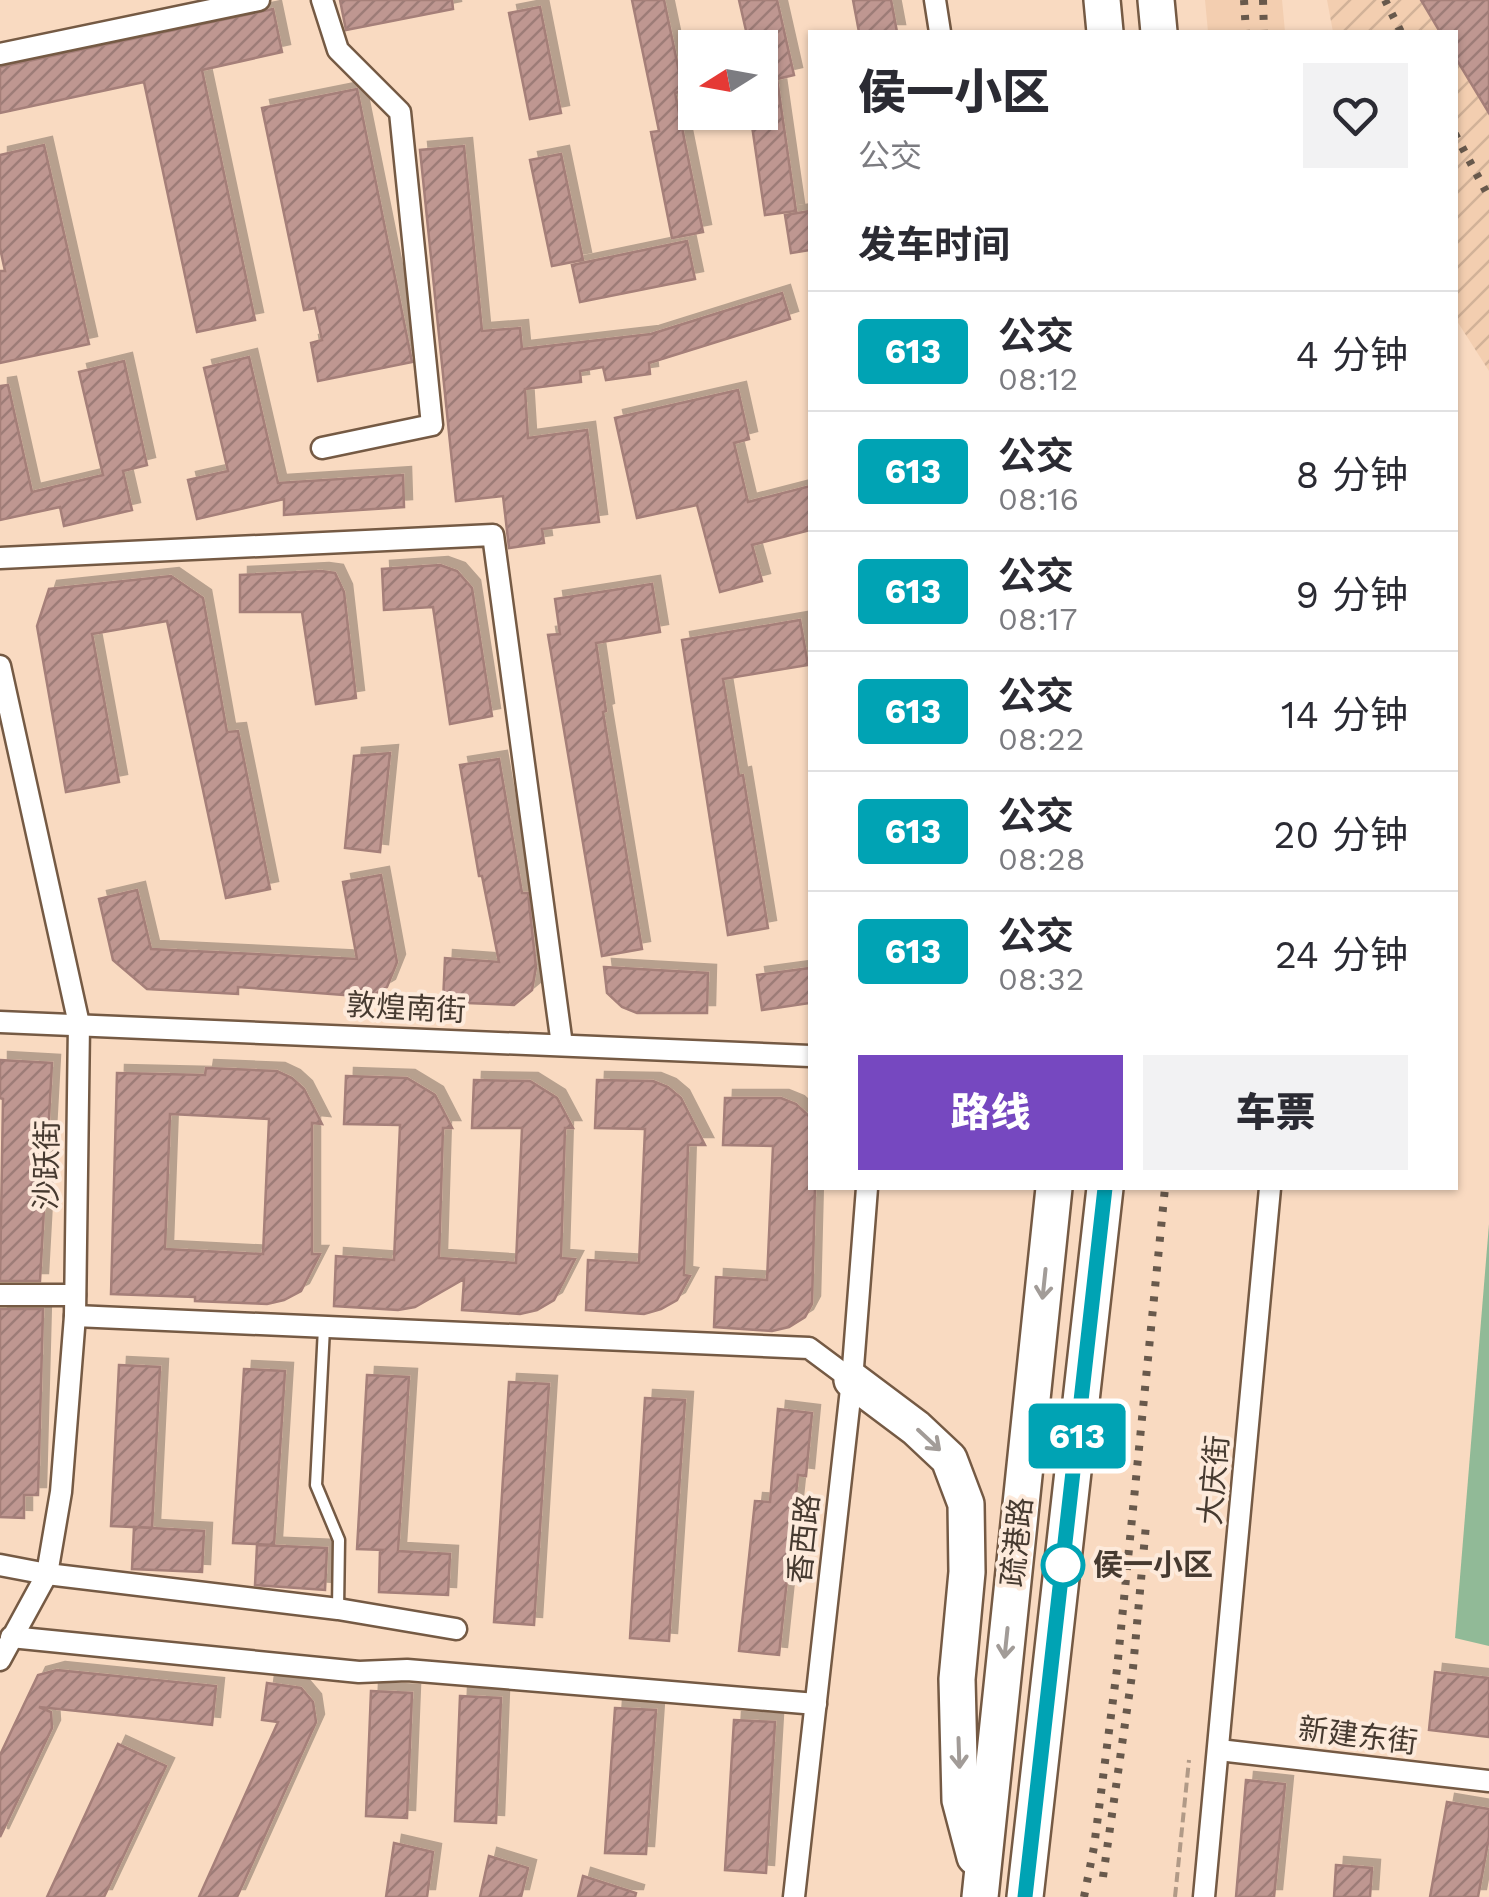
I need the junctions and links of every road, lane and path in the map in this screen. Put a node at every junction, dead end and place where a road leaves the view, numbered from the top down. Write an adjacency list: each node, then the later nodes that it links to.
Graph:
1 (259, 0): 9 (street)
2 (322, 0): 10 (street)
3 (935, 0): 6 (street)
4 (1102, 0): 7 (highway)
5 (1156, 0): 8 (highway)
6 (940, 30)
7 (1105, 30)
8 (1160, 30)
9 (0, 54)
10 (322, 448)
11 (0, 558): 15 (street)
12 (0, 666): 14 (street, 沙跃街)
13 (0, 1022): 14 (street, 敦煌南街)
14 (78, 1024): 15 (street, 敦煌南街); 22 (street, 沙跃街)
15 (562, 1045): 16 (street, 敦煌南街)
16 (808, 1056)
17 (867, 1190): 24 (street, 香西路)
18 (1054, 1190): 35 (highway, 疏港路, one-way to 35)
19 (1105, 1190): 37 (highway)
20 (1270, 1190): 32 (street, 大庆街)
21 (0, 1295): 22 (street)
22 (75, 1306): 23 (street); 26 (street, 沙跃街)
23 (324, 1327): 24 (street); 27 (lane)
24 (852, 1380): 31 (street, 香西路); 35 (highway, one-way to 35)
25 (0, 1565): 26 (street)
26 (46, 1574): 27 (street); 29 (street, 沙跃街)
27 (338, 1609): 28 (street)
28 (456, 1628)
29 (11, 1636): 30 (street, 沙跃街); 31 (street)
30 (0, 1660)
31 (816, 1704): 36 (street, 香西路)
32 (1219, 1750): 34 (street, 新建东街); 39 (street, 大庆街)
33 (1189, 1760): 38 (path)
34 (1489, 1782)
35 (981, 1890)
36 (794, 1897)
37 (1025, 1897)
38 (1175, 1897)
39 (1204, 1897)

